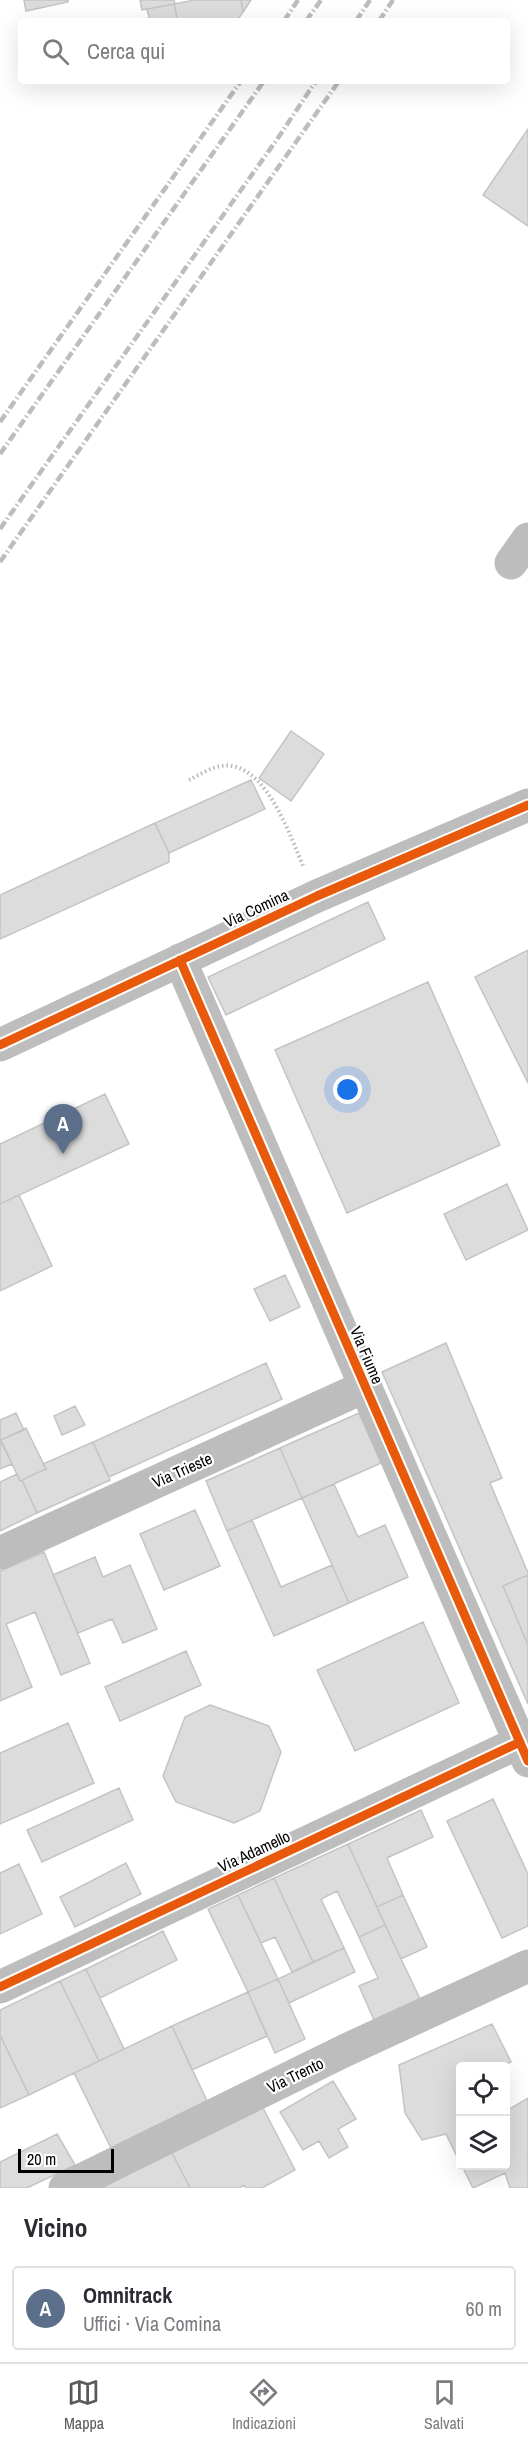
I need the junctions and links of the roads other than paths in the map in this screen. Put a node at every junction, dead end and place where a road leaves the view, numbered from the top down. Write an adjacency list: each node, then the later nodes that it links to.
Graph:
1 (528, 805): 2 (street, Via Comina)
2 (180, 960): 3 (street, Via Comina); 4 (street, Via Fiume)
3 (0, 1045)
4 (364, 1387): 5 (street, Via Trieste); 6 (street, Via Fiume)
5 (0, 1552)
6 (524, 1752): 8 (street, Via Adamello)
7 (528, 1966): 9 (street, Via Trento)
8 (0, 1987)
9 (65, 2188)

